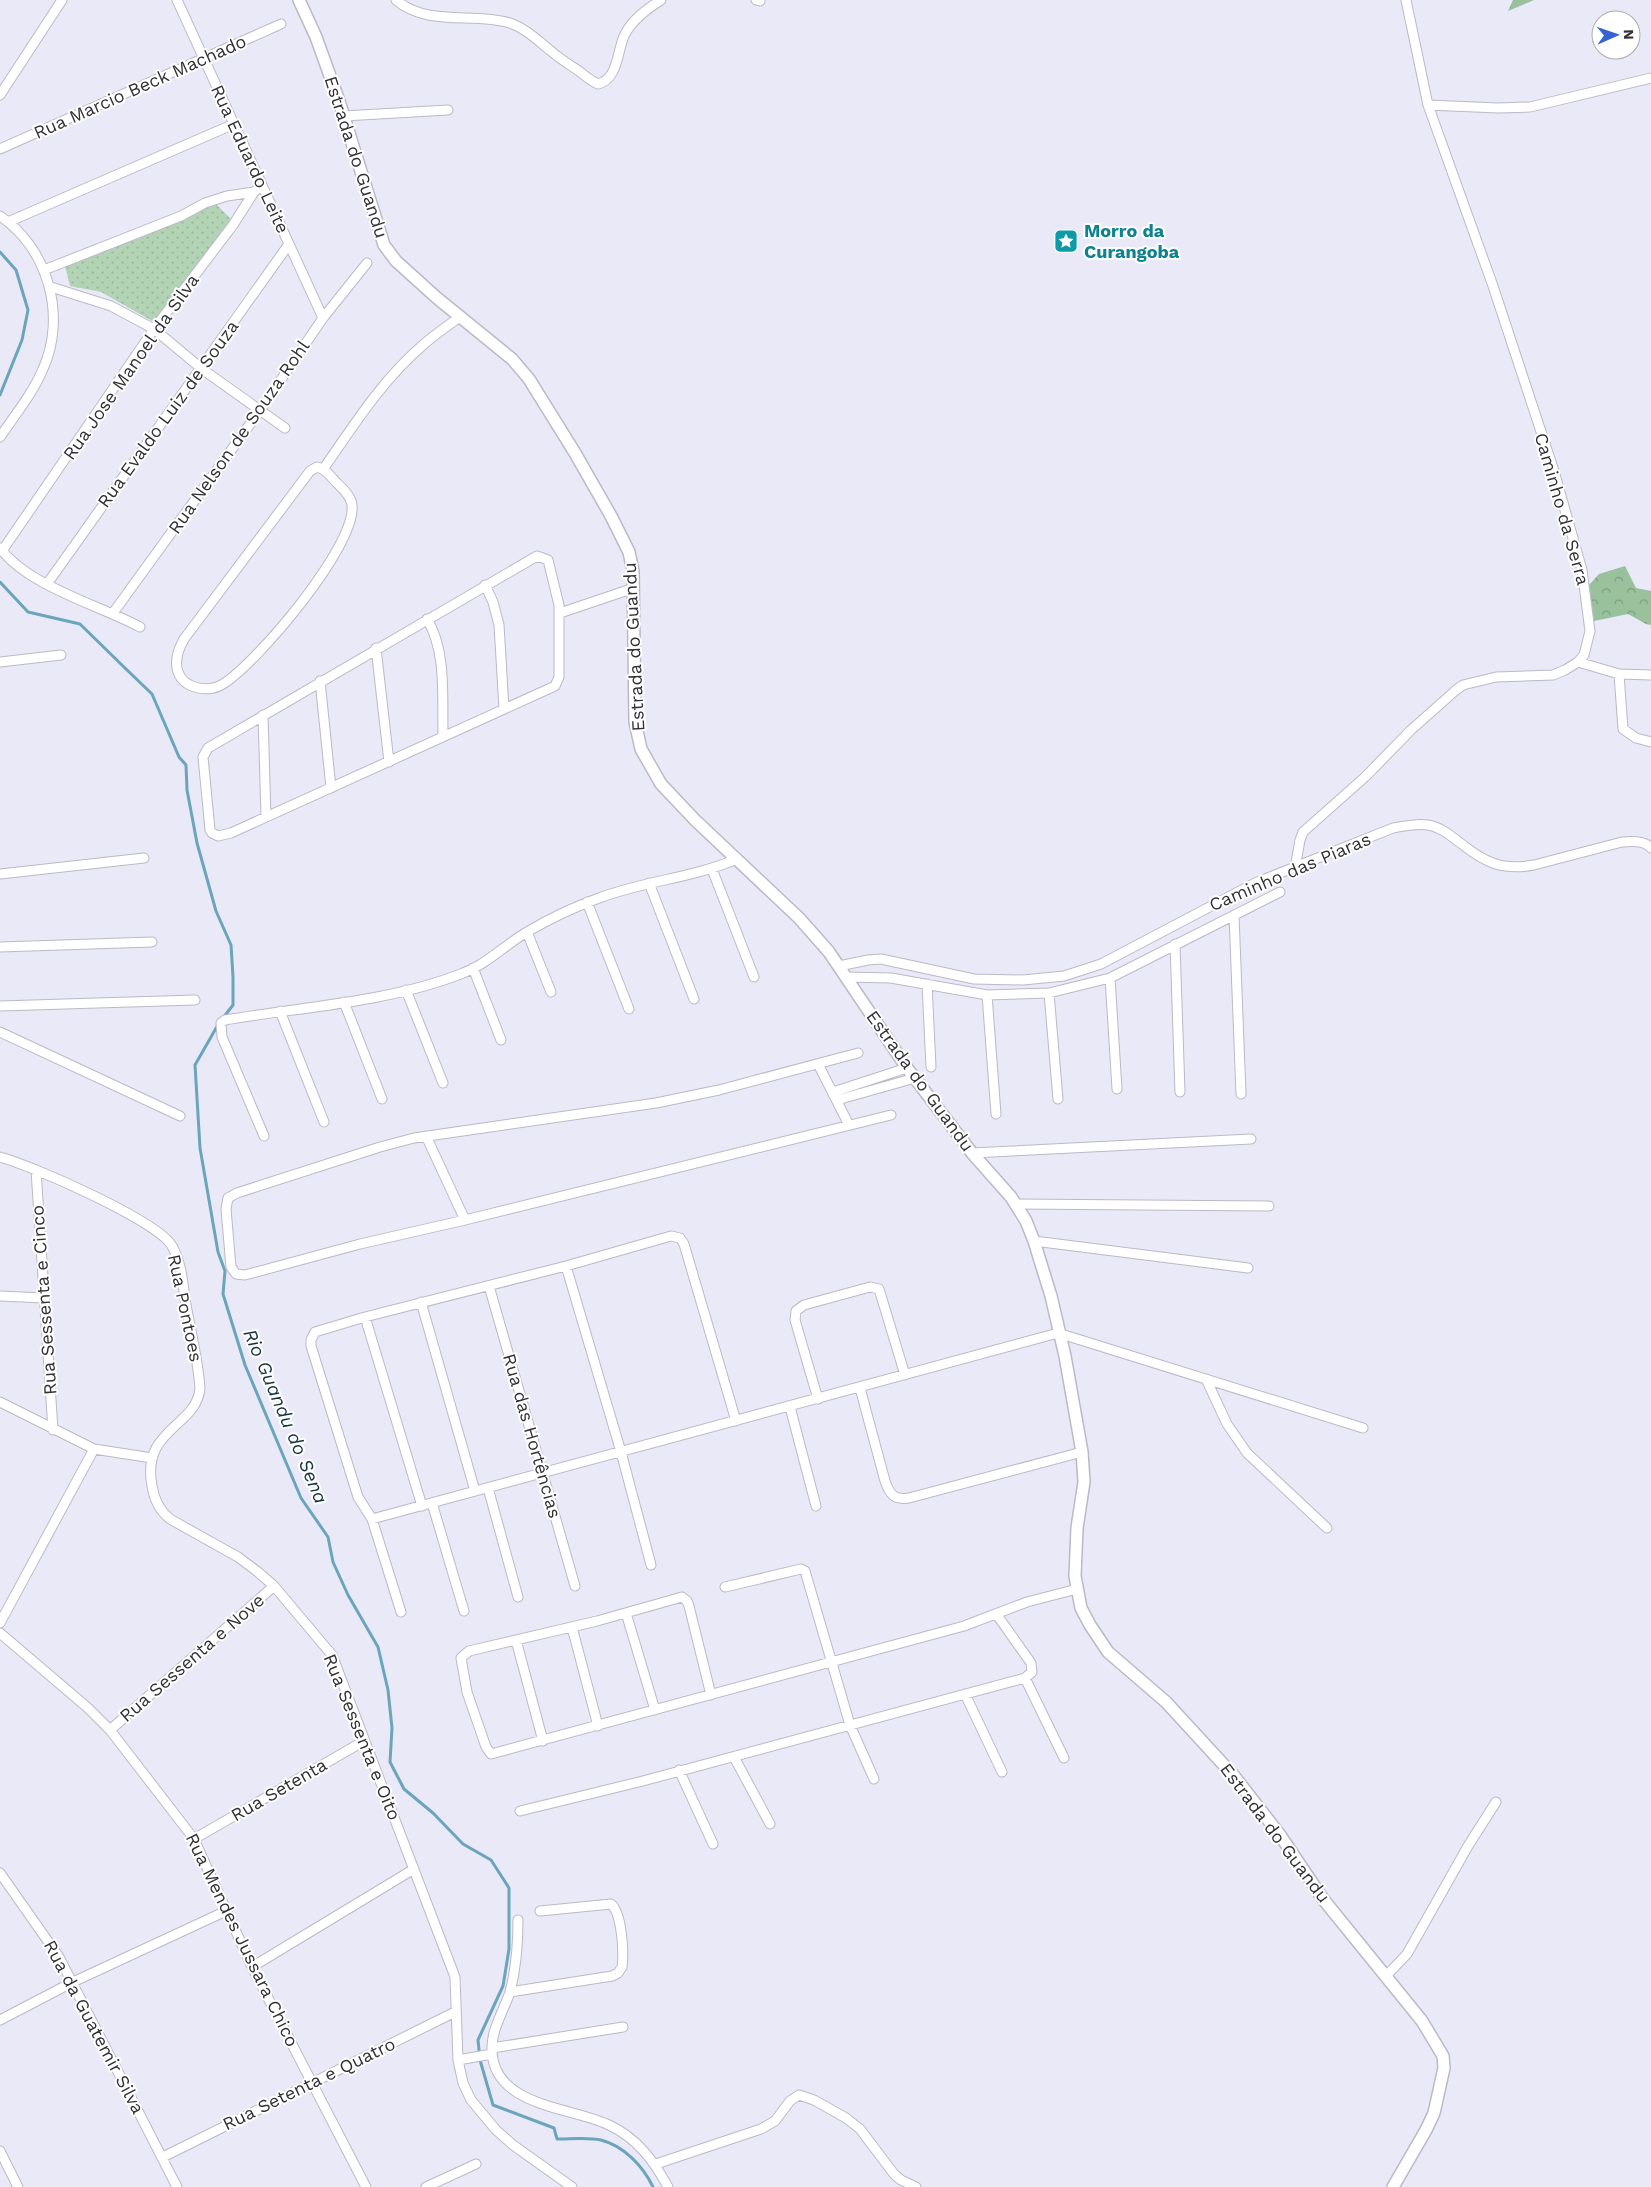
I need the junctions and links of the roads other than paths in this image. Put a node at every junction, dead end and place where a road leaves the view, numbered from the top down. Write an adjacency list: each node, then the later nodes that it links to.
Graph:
1 (62, 0): 10 (street)
2 (177, 0): 8 (street, Rua Eduardo Leite)
3 (299, 0): 13 (street, Estrada do Guandu)
4 (396, 0): 5 (street)
5 (661, 0)
6 (1406, 0): 11 (street, Caminho da Serra)
7 (281, 24): 8 (street, Rua Marcio Beck Machado)
8 (205, 58): 14 (street, Rua Eduardo Leite); 15 (street, Rua Marcio Beck Machado)
9 (1651, 78): 11 (street)
10 (0, 95)
11 (1428, 105): 42 (street, Caminho da Serra)
12 (448, 110): 13 (street)
13 (344, 116): 23 (street, Estrada do Guandu)
14 (234, 124): 16 (street, Rua Eduardo Leite); 18 (street)
15 (0, 149)
16 (262, 185): 17 (street, Rua Jose Manoel da Silva); 19 (street, Rua Eduardo Leite)
17 (254, 192): 21 (street); 25 (street, Rua Jose Manoel da Silva)
18 (4, 219): 21 (street)
19 (289, 244): 24 (street, Rua Eduardo Leite); 26 (street, Rua Evaldo Luiz de Souza)
20 (367, 263): 24 (street, Rua Nelson de Souza Rohl)
21 (44, 270): 22 (street)
22 (51, 287): 25 (street); 29 (street)
23 (460, 317): 30 (street); 34 (street, Estrada do Guandu)
24 (322, 318): 27 (street, Rua Nelson de Souza Rohl)
25 (154, 329): 26 (street); 31 (street, Rua Jose Manoel da Silva)
26 (202, 369): 27 (street); 32 (street, Rua Evaldo Luiz de Souza)
27 (261, 409): 28 (street); 35 (street, Rua Nelson de Souza Rohl)
28 (285, 428)
29 (0, 436)
30 (324, 468): 30 (street)
31 (1, 550): 32 (street)
32 (46, 584): 35 (street)
33 (485, 585): 36 (street); 37 (street); 46 (street)
34 (634, 588): 36 (street); 55 (street, Estrada do Guandu)
35 (113, 613): 38 (street)
36 (560, 613): 46 (street)
37 (428, 619): 39 (street); 48 (street)
38 (140, 627)
39 (376, 648): 45 (street); 50 (street)
40 (61, 655): 41 (street)
41 (0, 662)
42 (1578, 662): 43 (street); 56 (street)
43 (1619, 674): 44 (street); 49 (street)
44 (1651, 675)
45 (320, 681): 47 (street); 51 (street)
46 (504, 710): 48 (street)
47 (263, 715): 52 (street); 52 (street)
48 (443, 737): 50 (street)
49 (1651, 742)
50 (390, 762): 51 (street)
51 (331, 788): 52 (street)
52 (266, 817)
53 (1651, 848): 56 (street, Caminho das Piaras)
54 (144, 858): 58 (street)
55 (737, 859): 57 (street); 67 (street, Estrada do Guandu)
56 (1295, 868): 67 (street, Caminho das Piaras)
57 (712, 869): 59 (street); 69 (street)
58 (0, 874)
59 (649, 883): 61 (street); 77 (street)
60 (1280, 892): 62 (street)
61 (587, 902): 63 (street); 81 (street)
62 (1234, 915): 65 (street); 93 (street)
63 (527, 932): 68 (street); 74 (street)
64 (152, 942): 66 (street)
65 (1175, 944): 71 (street); 92 (street)
66 (0, 947)
67 (839, 966): 70 (street, Estrada do Guandu)
68 (473, 968): 73 (street); 84 (street)
69 (754, 977)
70 (846, 977): 72 (street); 88 (street, Estrada do Guandu)
71 (1110, 978): 75 (street); 91 (street)
72 (927, 984): 76 (street); 87 (street)
73 (406, 990): 79 (street); 90 (street)
74 (551, 992)
75 (1049, 993): 76 (street); 96 (street)
76 (987, 995): 97 (street)
77 (694, 999)
78 (194, 1000): 80 (street)
79 (344, 1002): 82 (street); 95 (street)
80 (0, 1006)
81 (629, 1009)
82 (280, 1011): 100 (street); 102 (street)
83 (0, 1032): 99 (street)
84 (501, 1040)
85 (858, 1053): 86 (street)
86 (818, 1064): 94 (street); 103 (street)
87 (931, 1067)
88 (907, 1068): 89 (street, Estrada do Guandu); 94 (street)
89 (914, 1078): 94 (street); 105 (street, Estrada do Guandu)
90 (443, 1083)
91 (1118, 1089)
92 (1180, 1092)
93 (1241, 1094)
94 (835, 1096): 101 (street)
95 (382, 1099)
96 (1058, 1099)
97 (996, 1114)
98 (891, 1115): 101 (street)
99 (180, 1116)
100 (324, 1122)
101 (849, 1125): 110 (street)
102 (264, 1136)
103 (426, 1136): 110 (street); 110 (street)
104 (1251, 1139): 105 (street)
105 (972, 1153): 108 (street, Estrada do Guandu)
106 (0, 1157): 107 (street, Rua Pontoes)
107 (36, 1170): 116 (street, Rua Sessenta e Cinco); 132 (street, Rua Pontoes)
108 (1016, 1204): 109 (street); 111 (street, Estrada do Guandu)
109 (1269, 1206)
110 (465, 1220)
111 (1034, 1241): 113 (street); 119 (street, Estrada do Guandu)
112 (566, 1266): 114 (street); 126 (street); 130 (street)
113 (1248, 1268)
114 (489, 1286): 117 (street); 133 (street, Rua das Hortências)
115 (0, 1296): 116 (street)
116 (44, 1298): 128 (street, Rua Sessenta e Cinco)
117 (421, 1302): 118 (street); 135 (street)
118 (365, 1317): 137 (street); 139 (street)
119 (1058, 1333): 120 (street); 121 (street); 131 (street, Estrada do Guandu)
120 (905, 1375): 122 (street); 123 (street)
121 (1206, 1379): 127 (street); 140 (street)
122 (860, 1388): 123 (street); 131 (street)
123 (818, 1399): 125 (street)
124 (0, 1402): 128 (street)
125 (790, 1407): 126 (street); 138 (street)
126 (736, 1421): 130 (street)
127 (1363, 1428)
128 (53, 1430): 129 (street)
129 (94, 1449): 132 (street); 151 (street)
130 (621, 1452): 133 (street); 141 (street)
131 (1082, 1452): 145 (street, Estrada do Guandu)
132 (152, 1458): 142 (street, Rua Sessenta e Oito)
133 (542, 1473): 134 (street); 143 (street, Rua das Hortências)
134 (488, 1488): 135 (street); 146 (street)
135 (475, 1491): 136 (street)
136 (432, 1503): 137 (street); 147 (street)
137 (422, 1506): 139 (street)
138 (816, 1506)
139 (372, 1519): 148 (street)
140 (1327, 1528)
141 (651, 1565)
142 (274, 1586): 162 (street, Rua Sessenta e Nove); 163 (street, Rua Sessenta e Oito)
143 (575, 1586)
144 (725, 1587): 155 (street)
145 (1077, 1589): 150 (street); 181 (street, Estrada do Guandu)
146 (518, 1597)
147 (464, 1611)
148 (401, 1612)
149 (626, 1613): 152 (street); 157 (street); 159 (street)
150 (997, 1615): 155 (street); 156 (street)
151 (0, 1623)
152 (572, 1627): 154 (street); 161 (street)
153 (0, 1633): 162 (street, Rua Mendes Jussara Chico)
154 (516, 1640): 164 (street); 164 (street)
155 (833, 1662): 157 (street); 160 (street)
156 (1025, 1678): 158 (street); 166 (street)
157 (711, 1694): 159 (street)
158 (965, 1694): 160 (street); 168 (street)
159 (655, 1710): 161 (street)
160 (850, 1725): 165 (street); 169 (street)
161 (598, 1726): 164 (street)
162 (110, 1730): 173 (street, Rua Mendes Jussara Chico)
163 (364, 1741): 173 (street, Rua Setenta); 175 (street, Rua Sessenta e Oito)
164 (543, 1741)
165 (734, 1757): 167 (street); 172 (street)
166 (1064, 1758)
167 (679, 1770): 171 (street); 174 (street)
168 (1002, 1772)
169 (874, 1779)
170 (1496, 1802): 181 (street)
171 (520, 1811)
172 (770, 1824)
173 (194, 1839): 177 (street, Rua Mendes Jussara Chico)
174 (713, 1844)
175 (414, 1869): 180 (street); 184 (street, Rua Sessenta e Oito)
176 (0, 1873): 182 (street, Rua da Guatemir Silva)
177 (226, 1911): 180 (street, Rua Mendes Jussara Chico); 182 (street)
178 (540, 1911): 183 (street)
179 (518, 1920): 183 (street)
180 (252, 1967): 189 (street, Rua Mendes Jussara Chico)
181 (1387, 1975): 201 (street, Estrada do Guandu)
182 (73, 1982): 185 (street); 191 (street, Rua da Guatemir Silva)
183 (510, 1992): 187 (street)
184 (456, 2012): 188 (street, Rua Sessenta e Oito); 189 (street, Rua Setenta e Quatro)
185 (0, 2020)
186 (623, 2027): 187 (street)
187 (490, 2052): 188 (street); 193 (street)
188 (461, 2060): 198 (street, Rua Sessenta e Oito)
189 (312, 2082): 191 (street, Rua Setenta e Quatro); 196 (street, Rua Mendes Jussara Chico)
190 (0, 2151): 194 (street)
191 (162, 2157): 195 (street, Rua da Guatemir Silva)
192 (476, 2164): 197 (street)
193 (656, 2164): 199 (street); 200 (street)
194 (18, 2187)
195 (177, 2187)
196 (366, 2187)
197 (426, 2187)
198 (572, 2187)
199 (668, 2187)
200 (916, 2187)
201 (1393, 2187)

